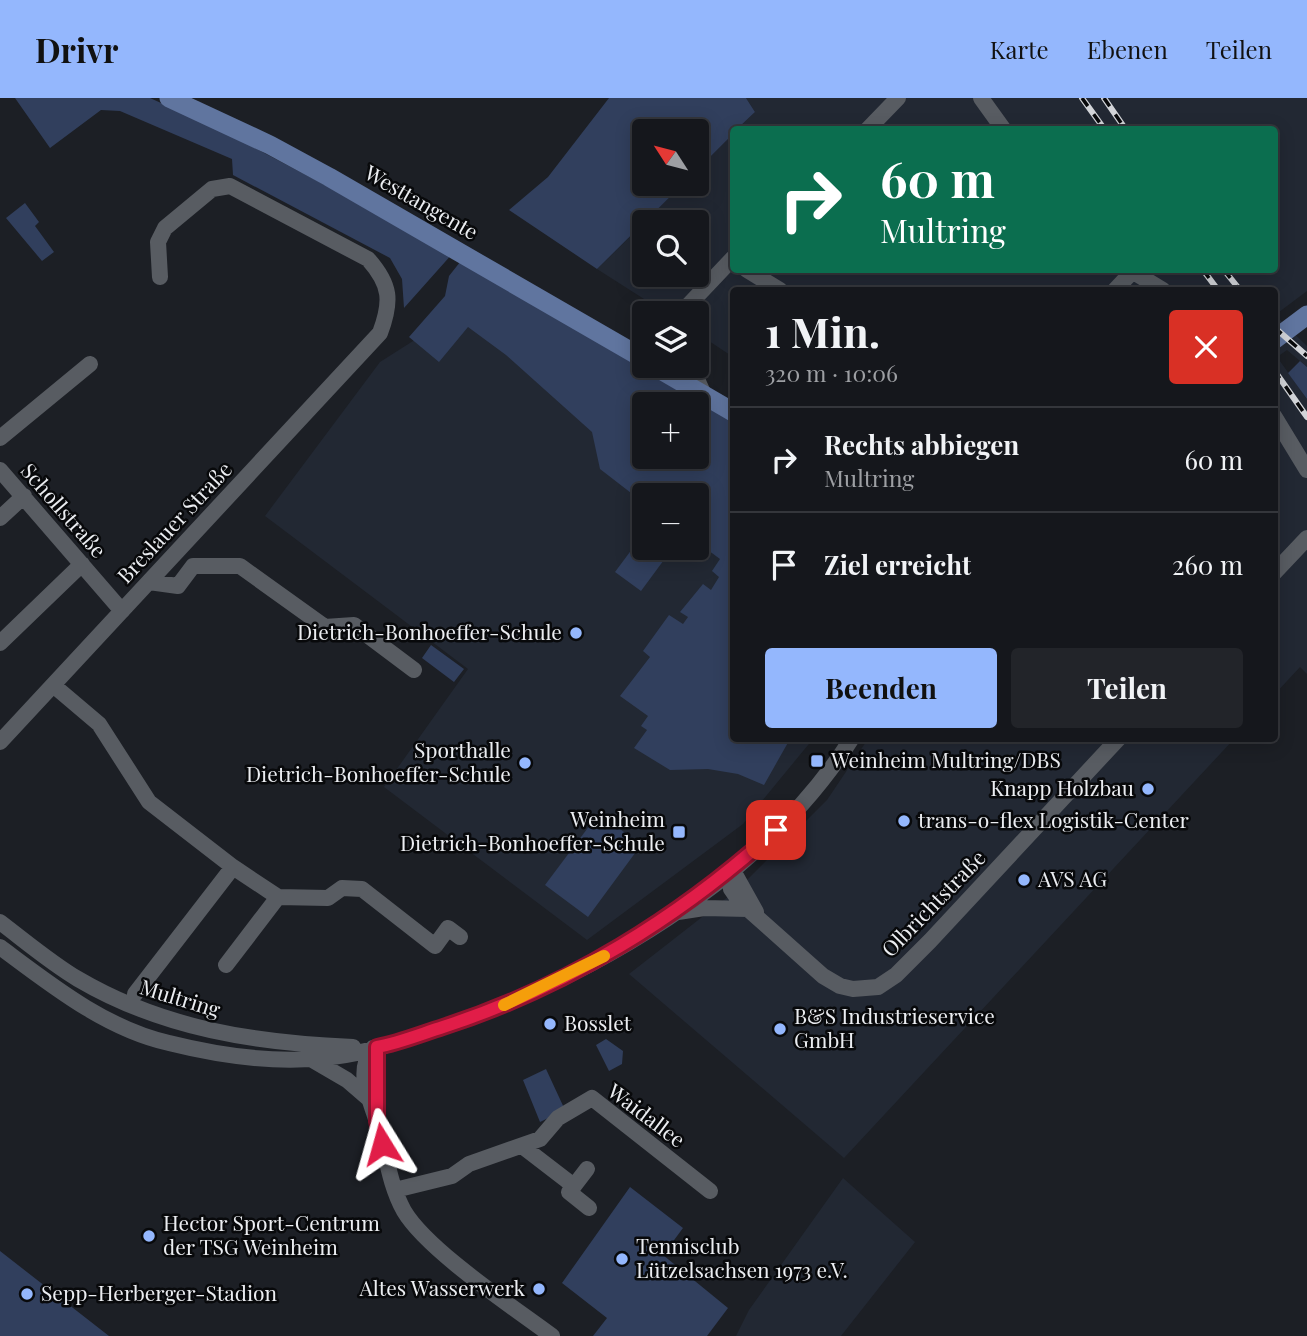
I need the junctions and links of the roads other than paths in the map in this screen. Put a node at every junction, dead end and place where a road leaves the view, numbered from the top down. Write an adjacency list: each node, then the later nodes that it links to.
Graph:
1 (170, 98): 7 (main road, Westtangente)
2 (200, 98): 7 (main road)
3 (898, 98): 5 (street)
4 (981, 98): 6 (street)
5 (871, 126)
6 (1001, 126)
7 (270, 145): 21 (main road, Westtangente)
8 (730, 263): 16 (street)
9 (752, 273): 13 (street)
10 (1129, 273): 14 (street)
11 (1136, 273): 15 (street)
12 (160, 277): 36 (street, Breslauer Straße)
13 (775, 287)
14 (1117, 287)
15 (1158, 287)
16 (699, 295): 17 (street); 18 (street)
17 (693, 301)
18 (696, 301)
19 (1307, 314): 20 (main road)
20 (1278, 337)
21 (632, 352)
22 (90, 365): 28 (street)
23 (674, 378): 24 (main road)
24 (697, 392)
25 (709, 399): 26 (main road)
26 (730, 410)
27 (1278, 423): 30 (street)
28 (0, 438)
29 (0, 470): 31 (street, Schollstraße)
30 (1307, 470)
31 (24, 496): 32 (street); 34 (street, Schollstraße)
32 (0, 518)
33 (1307, 538): 35 (street)
34 (82, 564): 37 (street, Schollstraße); 38 (street)
35 (1278, 569)
36 (149, 582): 37 (street, Breslauer Straße); 39 (street)
37 (122, 611): 40 (street, Breslauer Straße)
38 (0, 643)
39 (414, 670)
40 (53, 685): 41 (street, Breslauer Straße); 44 (street)
41 (0, 742)
42 (849, 742): 45 (street, Multring)
43 (1115, 742): 47 (street, Olbrichtstraße)
44 (233, 867): 46 (street); 53 (street)
45 (731, 870): 47 (street, Olbrichtstraße); 48 (street, Multring)
46 (278, 897): 50 (street); 52 (street)
47 (753, 912): 48 (street)
48 (672, 914): 54 (street, Multring)
49 (0, 922): 54 (street, Multring)
50 (460, 937)
51 (0, 947): 55 (street, Multring)
52 (226, 965)
53 (135, 994)
54 (375, 1047): 55 (street, Multring); 56 (street); 57 (street)
55 (311, 1059): 56 (street)
56 (369, 1099): 57 (street)
57 (377, 1121): 61 (street)
58 (522, 1146): 60 (street); 61 (street, Waidallee); 62 (street, Waidallee)
59 (587, 1169): 60 (street)
60 (574, 1186): 63 (street)
61 (395, 1190): 64 (street)
62 (710, 1191)
63 (589, 1208)
64 (552, 1336)

